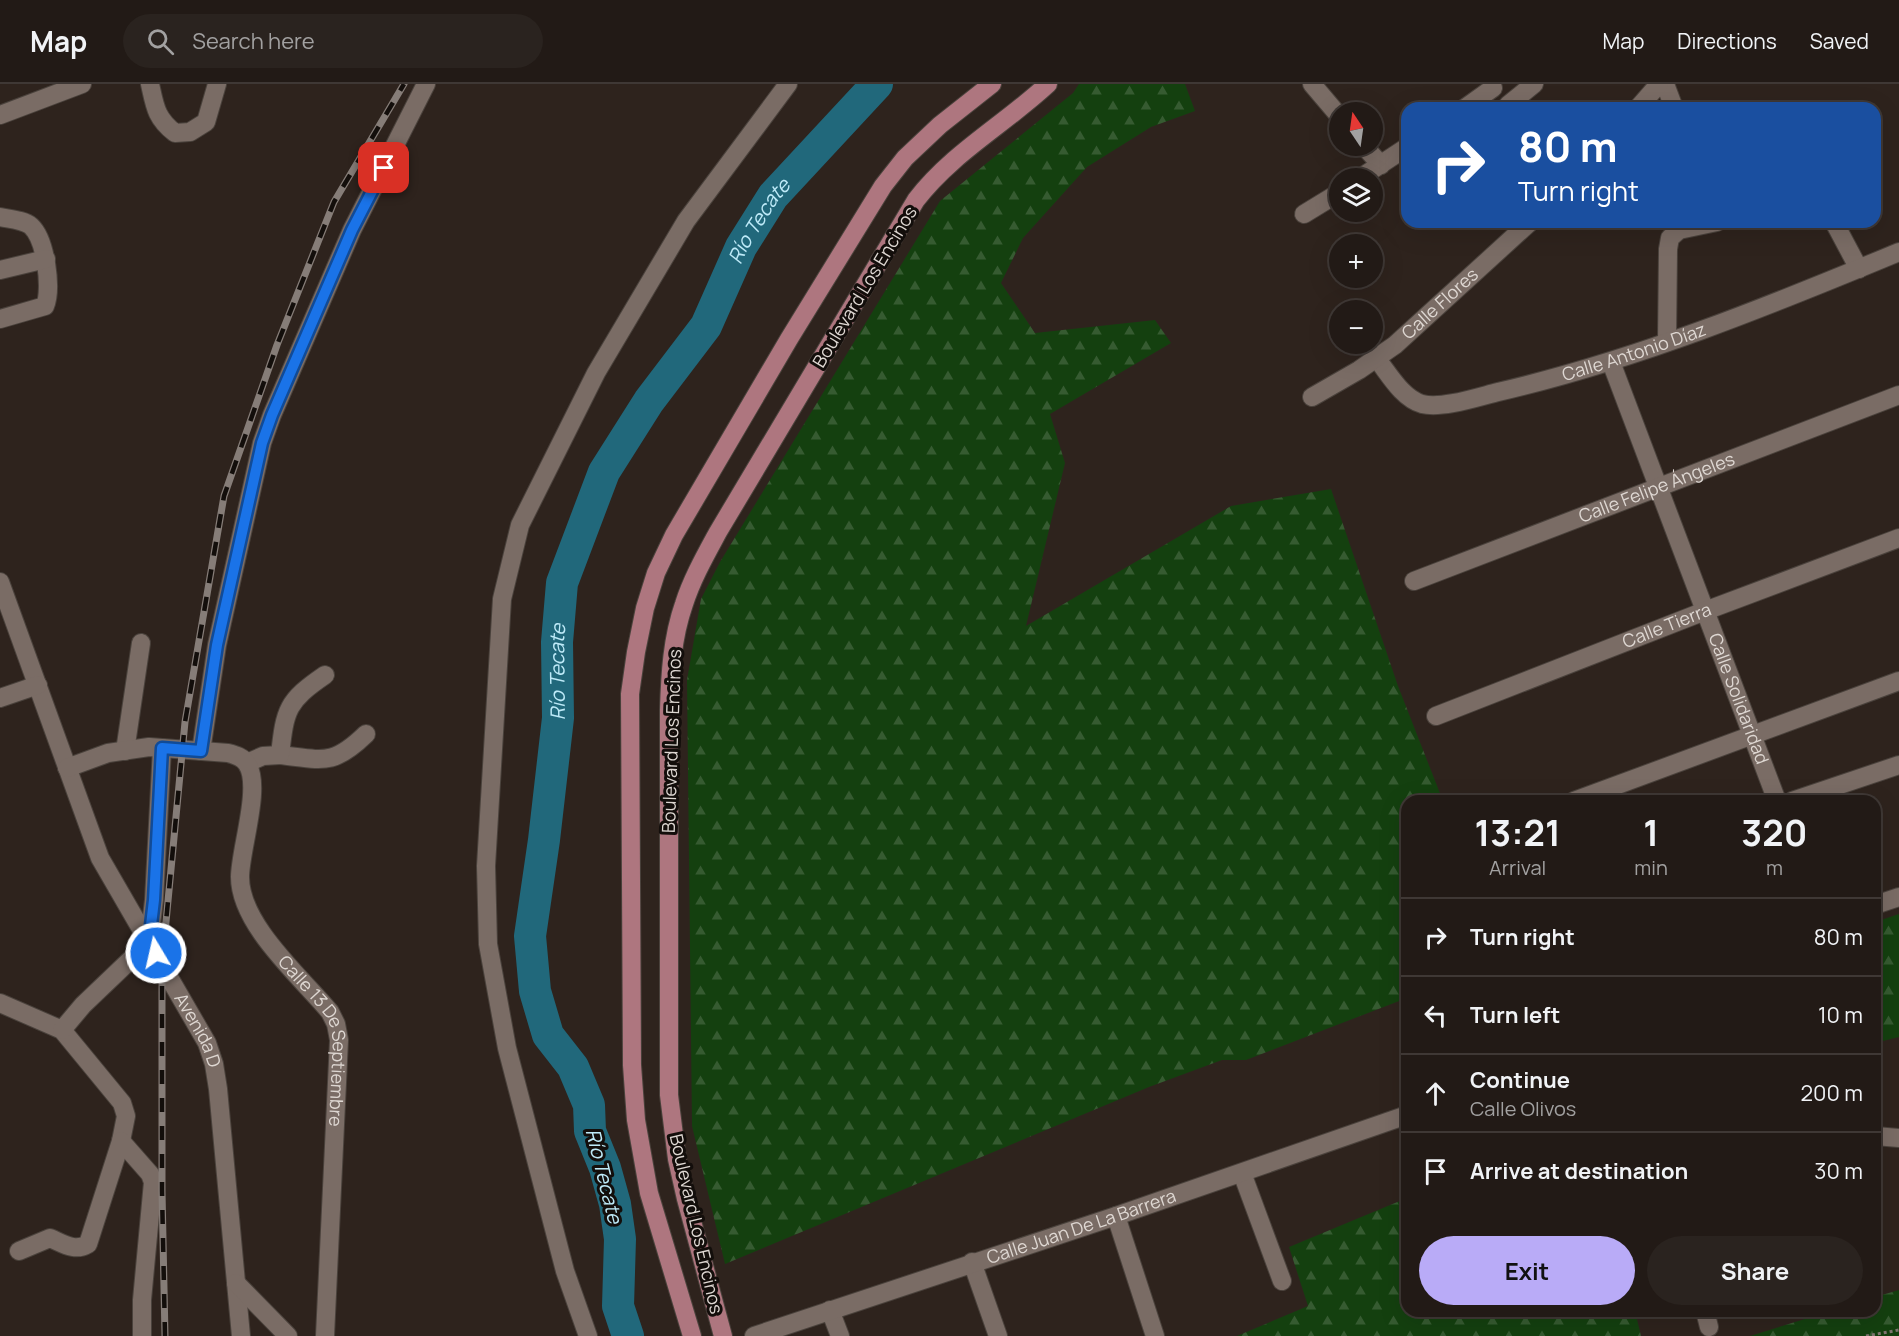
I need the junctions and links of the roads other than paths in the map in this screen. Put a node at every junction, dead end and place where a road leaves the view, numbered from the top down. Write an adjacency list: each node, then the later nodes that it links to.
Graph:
1 (82, 84): 19 (street)
2 (150, 84): 3 (street)
3 (218, 84)
4 (426, 84): 55 (street)
5 (788, 84): 83 (street)
6 (992, 84): 84 (main road, Boulevard Los Encinos)
7 (1048, 84): 85 (main road, Boulevard Los Encinos)
8 (1312, 84): 18 (street)
9 (1534, 84): 15 (street)
10 (1659, 84): 16 (street)
11 (1665, 84): 17 (street)
12 (1491, 86): 13 (street); 14 (street)
13 (1472, 102)
14 (1505, 102)
15 (1514, 102)
16 (1643, 102)
17 (1672, 102)
18 (1329, 104)
19 (0, 115)
20 (1401, 151): 22 (street)
21 (1373, 156): 22 (street)
22 (1381, 165): 23 (street)
23 (1376, 168)
24 (1329, 199): 25 (street)
25 (1304, 214)
26 (0, 217): 31 (street)
27 (1523, 228): 36 (street, Calle Flores)
28 (1688, 228): 35 (street)
29 (1837, 228): 32 (street)
30 (1899, 252): 32 (street, Calle Antonio Díaz)
31 (45, 259): 33 (street); 34 (street)
32 (1859, 269): 35 (street, Calle Antonio Díaz)
33 (0, 270)
34 (0, 319)
35 (1667, 342): 37 (street, Calle Antonio Díaz)
36 (1377, 359): 37 (street, Calle Antonio Díaz); 39 (street, Calle Flores)
37 (1611, 362): 40 (street, Calle Solidaridad)
38 (1899, 395): 40 (street, Calle Felipe Ángeles)
39 (1312, 397)
40 (1660, 488): 42 (street, Calle Felipe Ángeles); 44 (street, Calle Solidaridad)
41 (1899, 538): 44 (street, Calle Tierra)
42 (1414, 581)
43 (0, 582): 48 (street, Avenida D)
44 (1705, 611): 50 (street, Calle Tierra); 52 (street, Calle Solidaridad)
45 (141, 643): 54 (street)
46 (325, 675): 56 (street)
47 (1899, 681): 52 (street)
48 (38, 685): 49 (street); 59 (street, Avenida D)
49 (0, 698)
50 (1436, 717)
51 (366, 734): 56 (street)
52 (1754, 736): 60 (street); 61 (street, Calle Solidaridad)
53 (162, 748): 54 (street); 55 (street); 65 (street)
54 (125, 751): 59 (street)
55 (201, 751): 57 (street)
56 (280, 755): 57 (street)
57 (246, 763): 82 (street, Calle 13 De Septiembre)
58 (1899, 765): 62 (street)
59 (67, 768): 65 (street, Avenida D)
60 (1591, 795)
61 (1776, 795)
62 (1810, 795)
63 (1899, 897): 64 (street)
64 (1881, 903)
65 (149, 942): 67 (street); 77 (street, Avenida D)
66 (0, 1003): 67 (street)
67 (62, 1030): 71 (street)
68 (1401, 1117): 72 (street, Calle Juan De La Barrera)
69 (1881, 1136): 70 (street)
70 (1899, 1138)
71 (121, 1141): 74 (street); 79 (street)
72 (1242, 1173): 73 (street, Calle Juan De La Barrera); 76 (street)
73 (1116, 1216): 75 (street, Calle Juan De La Barrera); 89 (street)
74 (20, 1251)
75 (972, 1262): 78 (street, Calle Juan De La Barrera); 88 (street)
76 (1282, 1281)
77 (236, 1283): 80 (street, Avenida D); 81 (street)
78 (830, 1310): 86 (street, Calle Juan De La Barrera); 87 (street)
79 (142, 1336)
80 (241, 1336)
81 (288, 1336)
82 (325, 1336)
83 (588, 1336)
84 (692, 1336)
85 (723, 1336)
86 (754, 1336)
87 (840, 1336)
88 (998, 1336)
89 (1155, 1336)

